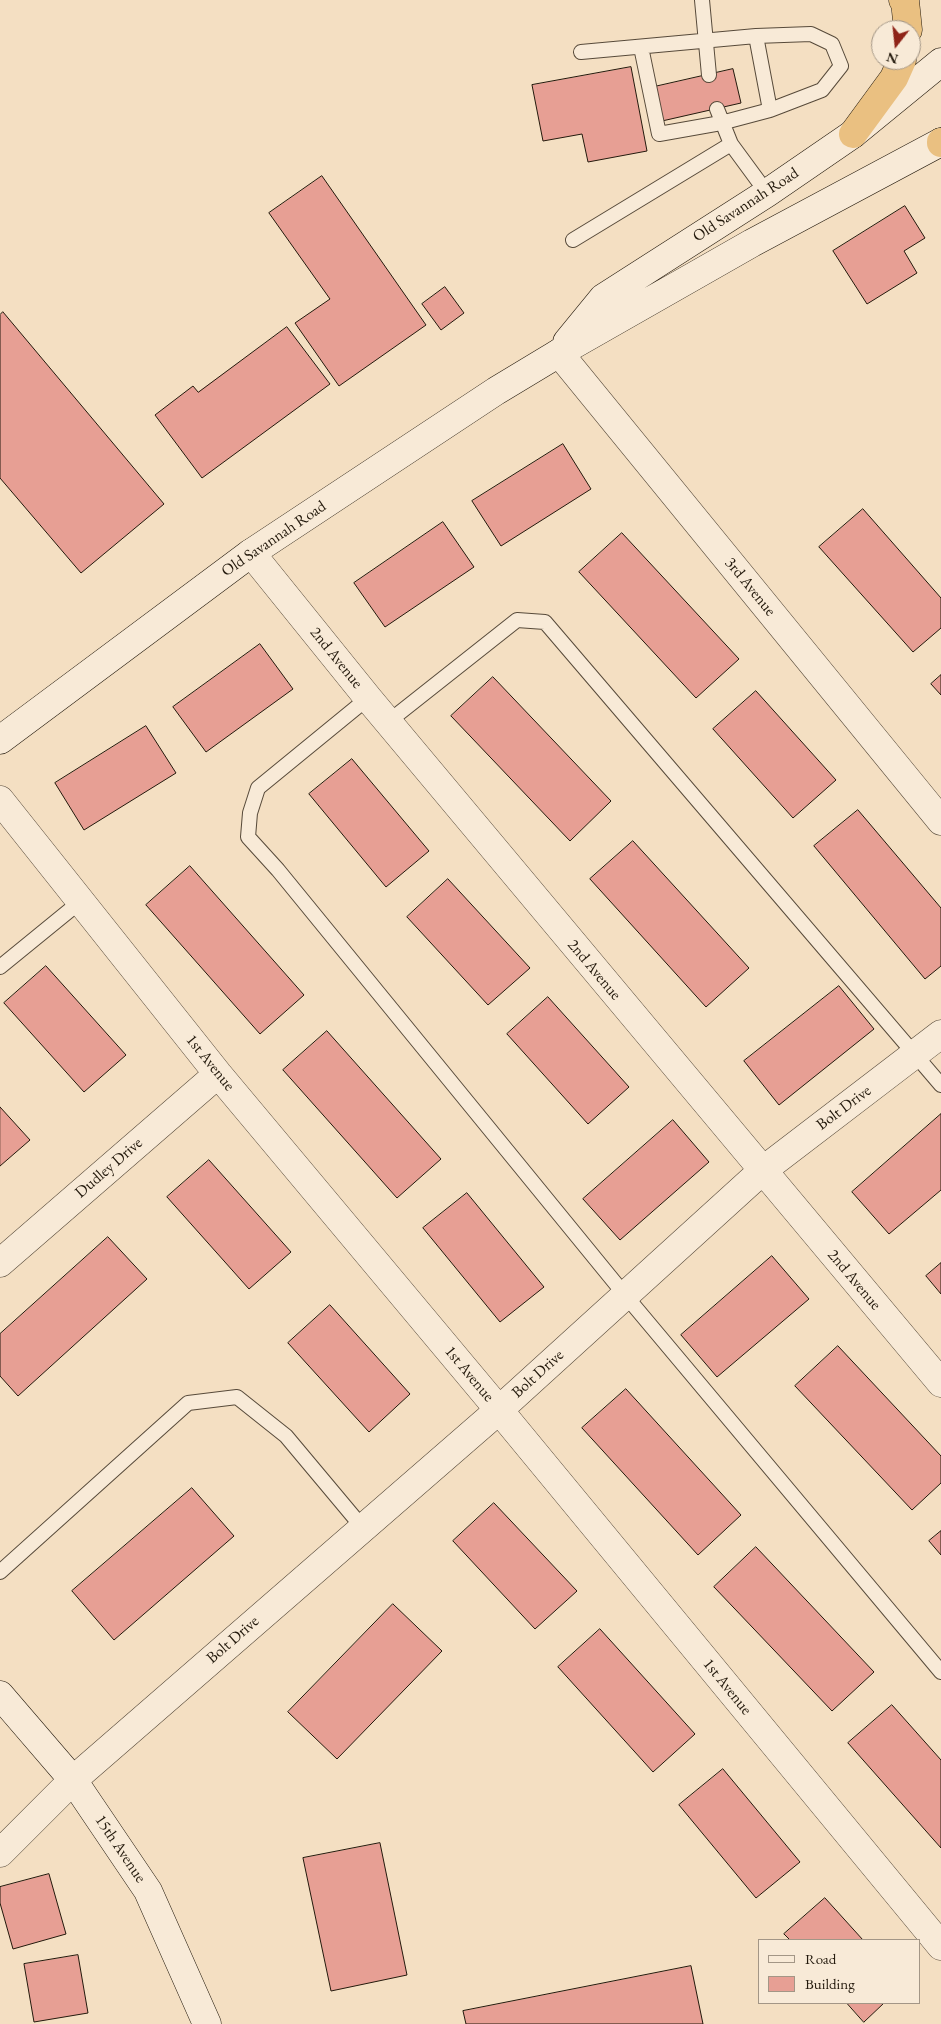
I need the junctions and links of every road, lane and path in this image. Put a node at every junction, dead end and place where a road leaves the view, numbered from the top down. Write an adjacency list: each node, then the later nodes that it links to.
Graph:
1 (702, 0): 5 (lane)
2 (904, 0): 3 (highway)
3 (907, 20)
4 (756, 36): 5 (lane); 12 (lane); 12 (lane)
5 (704, 42): 6 (lane); 10 (lane)
6 (641, 47): 7 (lane); 13 (lane)
7 (581, 52)
8 (941, 62): 14 (street, Old Savannah Road)
9 (898, 70): 14 (highway)
10 (709, 75)
11 (717, 109): 13 (lane)
12 (770, 110): 13 (lane)
13 (721, 123): 16 (lane)
14 (853, 134): 17 (street, Old Savannah Road)
15 (941, 142): 19 (street, Old Savannah Road)
16 (731, 144): 17 (lane); 18 (lane)
17 (767, 193): 19 (street, Old Savannah Road)
18 (572, 240)
19 (559, 353): 20 (street, Old Savannah Road); 25 (street, 3rd Avenue)
20 (251, 553): 21 (street, 2nd Avenue); 23 (street, Old Savannah Road)
21 (368, 698): 22 (street, 2nd Avenue); 34 (lane)
22 (388, 722): 29 (lane); 32 (street, 2nd Avenue)
23 (0, 740)
24 (0, 800): 26 (street, 1st Avenue)
25 (941, 821)
26 (81, 901): 27 (lane); 30 (street, 1st Avenue)
27 (0, 967)
28 (941, 1034): 29 (street, Bolt Drive)
29 (915, 1054): 31 (lane); 32 (street, Bolt Drive)
30 (218, 1074): 33 (street, Dudley Drive); 36 (street, 1st Avenue)
31 (941, 1085)
32 (762, 1171): 34 (street, Bolt Drive); 35 (street, 2nd Avenue)
33 (0, 1263)
34 (626, 1295): 36 (street, Bolt Drive); 39 (lane)
35 (941, 1384)
36 (499, 1410): 37 (street, Bolt Drive); 43 (street, 1st Avenue)
37 (362, 1528): 38 (lane); 41 (street, Bolt Drive)
38 (0, 1572)
39 (941, 1672)
40 (0, 1695): 41 (street, 15th Avenue)
41 (73, 1780): 42 (street, Bolt Drive); 44 (street, 15th Avenue)
42 (0, 1853)
43 (941, 1946)
44 (207, 2024)

